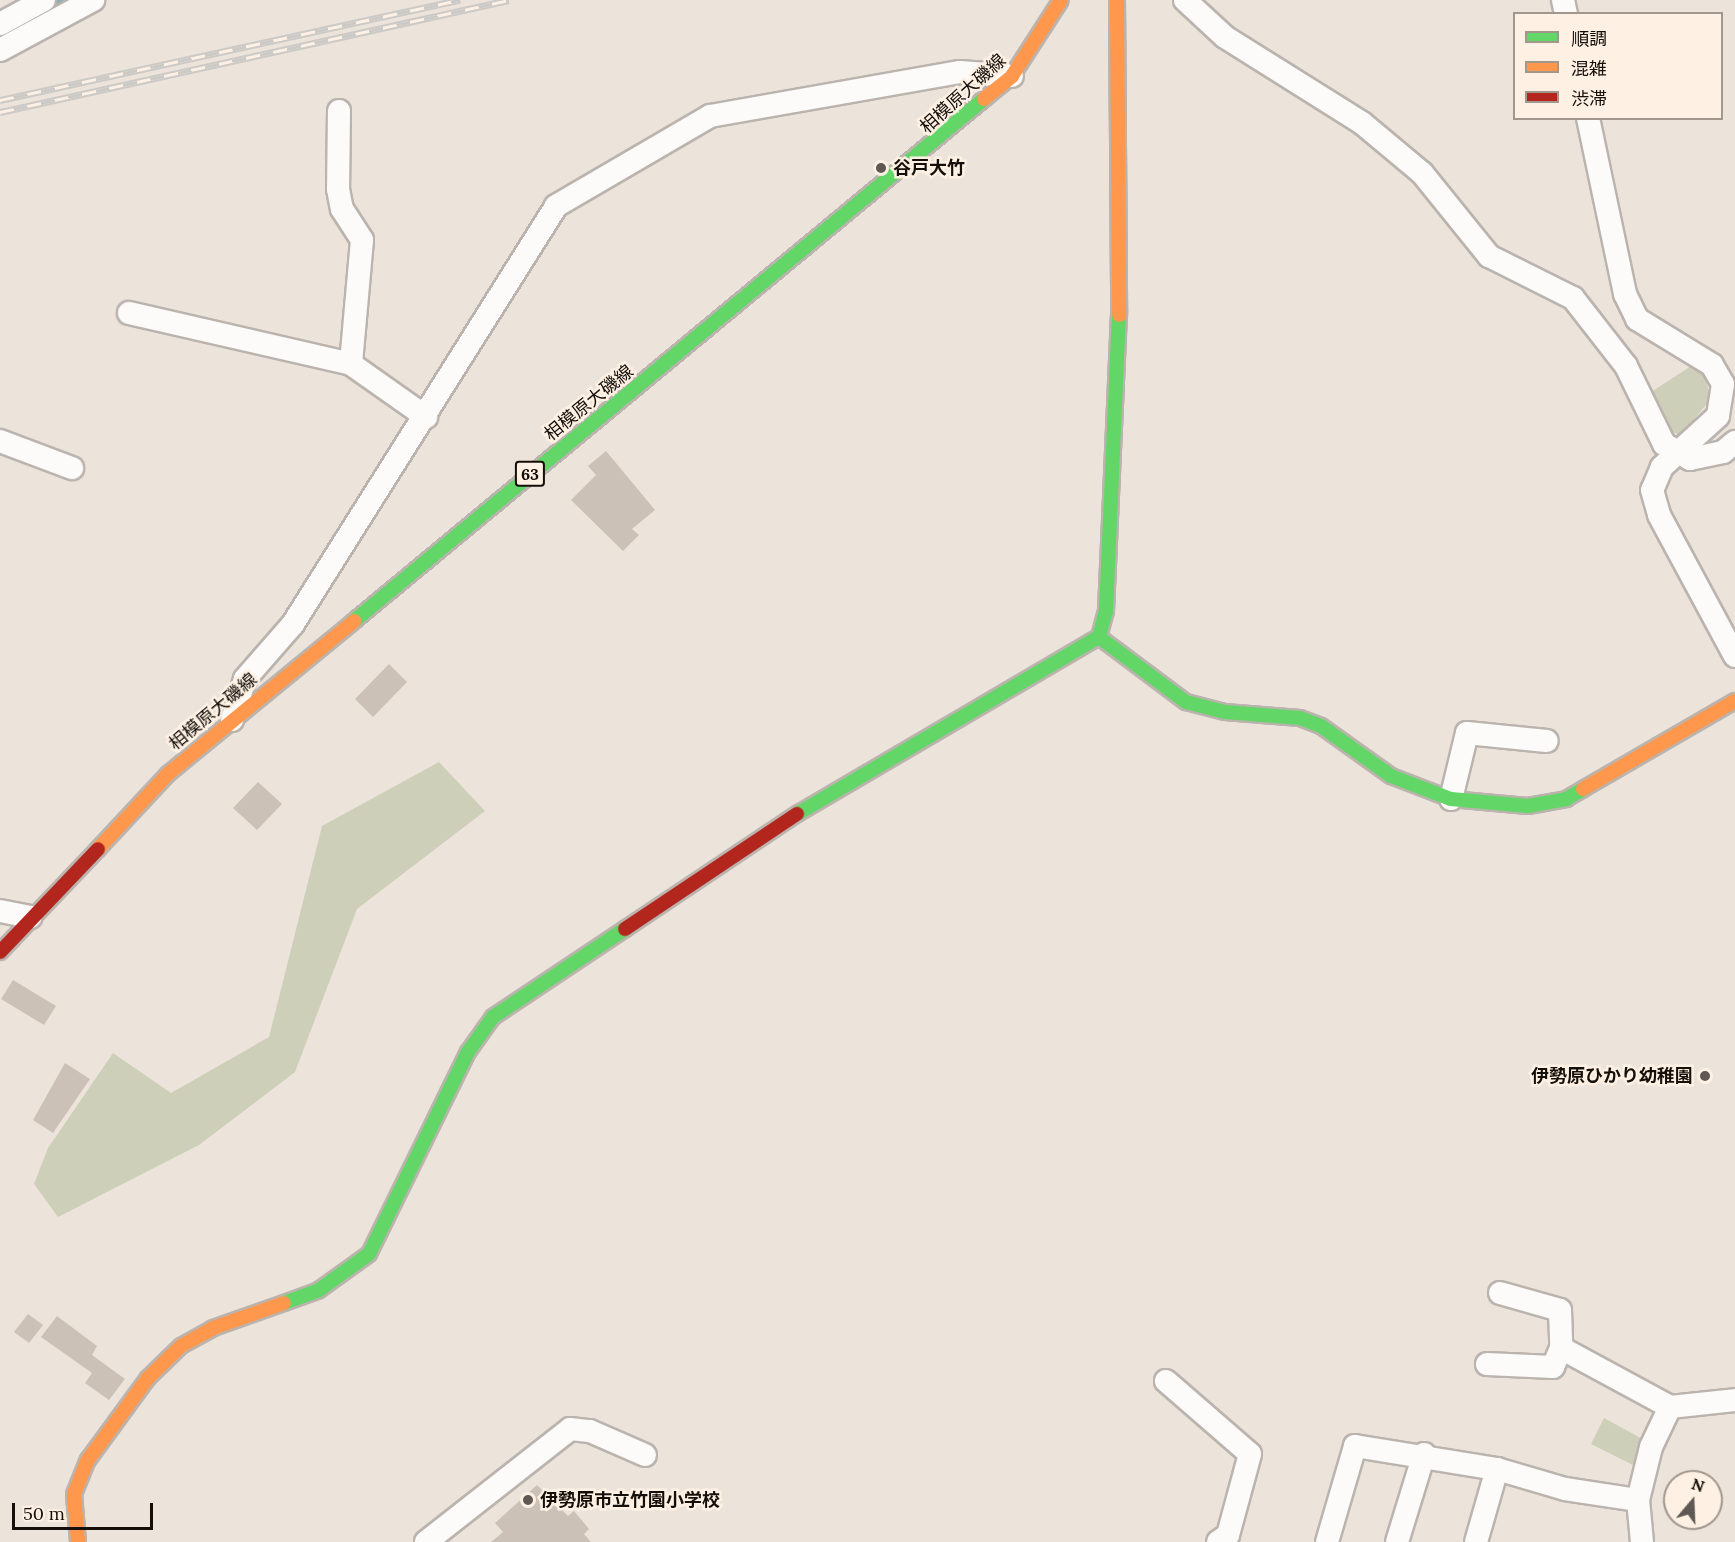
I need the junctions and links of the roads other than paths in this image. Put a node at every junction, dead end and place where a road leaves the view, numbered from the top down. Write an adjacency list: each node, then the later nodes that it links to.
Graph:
1 (44, 0): 7 (street)
2 (93, 0): 6 (street)
3 (1061, 0): 9 (street, 相模原大磯線 / 63)
4 (1118, 0): 19 (street)
5 (1185, 0): 17 (street)
6 (68, 6): 8 (street)
7 (0, 24)
8 (0, 50)
9 (1012, 76): 14 (street); 22 (street, 相模原大磯線 / 63)
10 (339, 111): 13 (street)
11 (1588, 120): 17 (street)
12 (129, 313): 13 (street)
13 (351, 364): 14 (street)
14 (426, 417): 22 (street)
15 (0, 441): 18 (street)
16 (1735, 442): 17 (street)
17 (1676, 453): 20 (street)
18 (72, 468)
19 (1099, 637): 24 (street); 38 (street)
20 (1735, 656)
21 (1735, 701): 24 (street)
22 (232, 720): 26 (street, 相模原大磯線 / 63)
23 (1535, 736): 24 (street)
24 (1451, 798)
25 (0, 910): 26 (street)
26 (30, 917): 27 (street, 相模原大磯線 / 63)
27 (0, 952)
28 (1500, 1293): 29 (street)
29 (1561, 1348): 30 (street); 33 (street)
30 (1487, 1364)
31 (1166, 1381): 40 (street)
32 (1735, 1400): 33 (street)
33 (1670, 1407): 37 (street)
34 (1424, 1454): 36 (street); 41 (street); 42 (street)
35 (645, 1455): 39 (street)
36 (1497, 1469): 37 (street); 43 (street)
37 (1638, 1500): 44 (street)
38 (78, 1542)
39 (426, 1542)
40 (1218, 1542)
41 (1327, 1542)
42 (1397, 1542)
43 (1476, 1542)
44 (1642, 1542)

